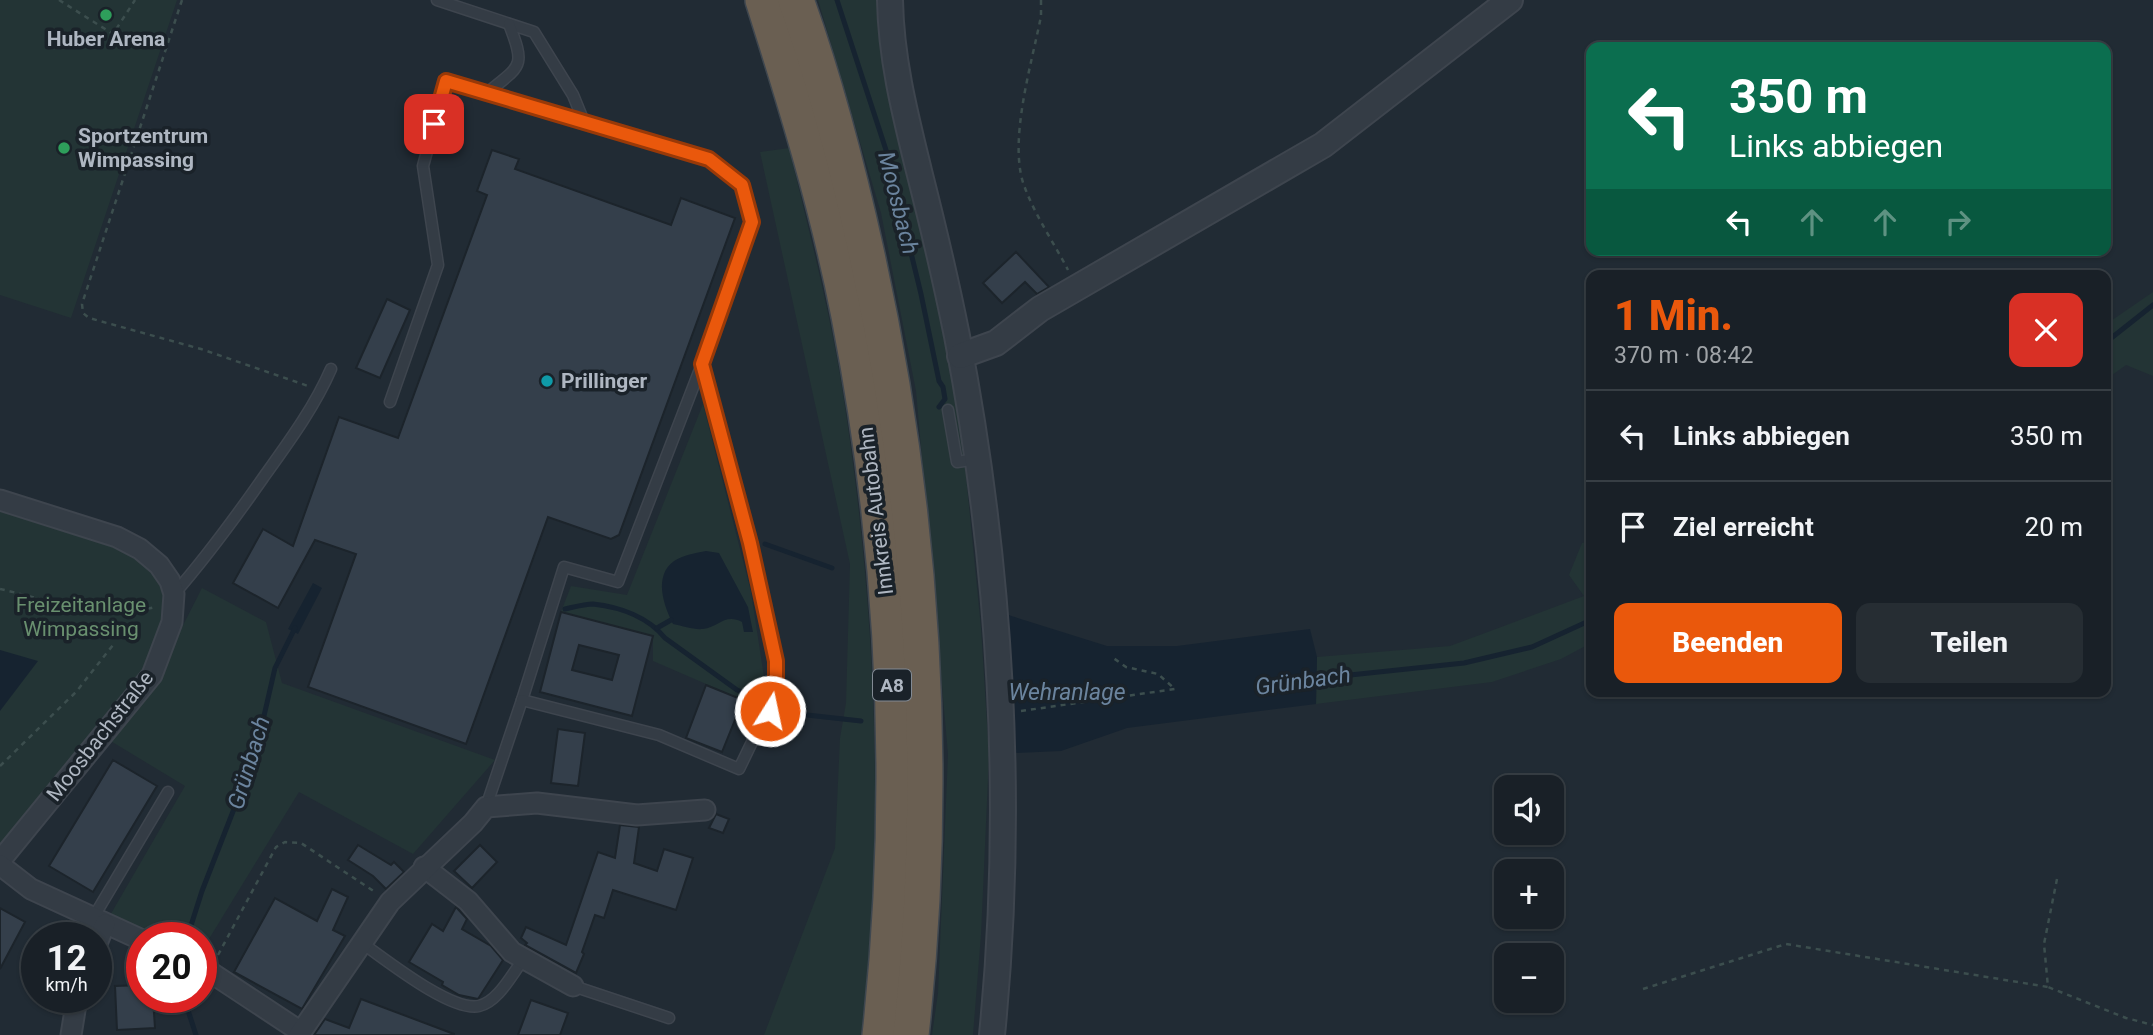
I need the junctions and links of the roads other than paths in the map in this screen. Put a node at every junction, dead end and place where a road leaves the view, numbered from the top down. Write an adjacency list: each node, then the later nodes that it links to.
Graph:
1 (437, 0): 6 (lane)
2 (763, 0): 33 (highway, Innkreis Autobahn / A8)
3 (890, 0): 9 (street)
4 (1510, 0): 9 (street)
5 (798, 3): 34 (highway, Innkreis Autobahn / A8)
6 (509, 24): 7 (lane); 8 (lane)
7 (487, 93): 8 (lane); 12 (lane)
8 (584, 122): 10 (lane)
9 (960, 356): 14 (street)
10 (702, 364): 17 (lane); 17 (lane)
11 (331, 369): 16 (lane)
12 (390, 402)
13 (948, 410): 14 (lane)
14 (978, 459): 35 (street)
15 (0, 500): 16 (street)
16 (174, 594): 21 (street, Moosbachstraße)
17 (522, 700): 19 (lane)
18 (168, 792): 23 (lane)
19 (486, 807): 20 (street); 22 (street)
20 (705, 810)
21 (0, 863): 23 (street)
22 (424, 867): 25 (street); 26 (street)
23 (99, 921): 24 (street)
24 (126, 933)
25 (362, 943): 26 (lane); 31 (street)
26 (523, 960): 28 (street)
27 (217, 976): 31 (street)
28 (573, 986): 30 (lane)
29 (75, 1013): 32 (street)
30 (669, 1018)
31 (300, 1033)
32 (71, 1035)
33 (880, 1035)
34 (911, 1035)
35 (992, 1035)

